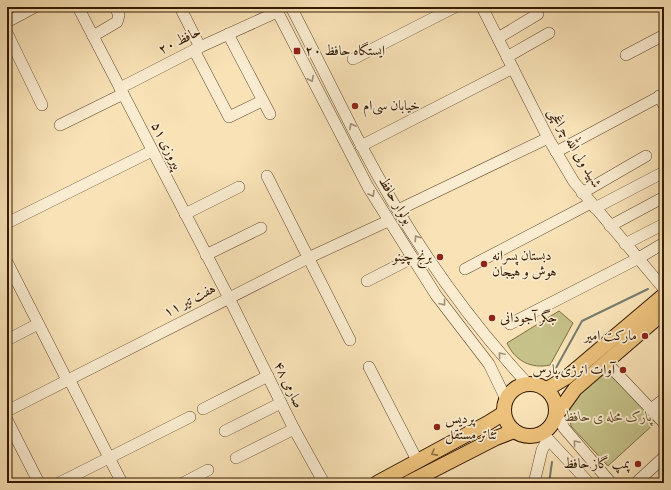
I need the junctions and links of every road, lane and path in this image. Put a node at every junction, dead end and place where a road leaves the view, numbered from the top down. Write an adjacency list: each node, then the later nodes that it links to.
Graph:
1 (35, 7): 10 (street)
2 (78, 7): 15 (street, پیروزی ۵۱)
3 (115, 7): 15 (street)
4 (180, 7): 17 (street)
5 (291, 7): 29 (street, بولوار حافظ, one-way to 5)
6 (455, 7): 20 (street)
7 (482, 7): 16 (street, شهید ولی الله چراغچی)
8 (276, 9): 13 (street, حافظ ۲۰); 41 (street, بولوار حافظ, one-way to 41)
9 (538, 14): 16 (street)
10 (7, 22)
11 (7, 33): 25 (street)
12 (549, 33): 19 (street)
13 (228, 34): 17 (street, حافظ ۲۰); 24 (street)
14 (664, 35): 18 (street)
15 (93, 36): 22 (street, پیروزی ۵۱)
16 (498, 38): 19 (street, شهید ولی الله چراغچی)
17 (197, 49): 22 (street, حافظ ۲۰); 24 (street)
18 (626, 55)
19 (507, 57): 21 (street, شهید ولی الله چراغچی)
20 (353, 59)
21 (513, 68): 28 (street, شهید ولی الله چراغچی); 29 (street)
22 (121, 91): 27 (street, حافظ ۲۰); 30 (street, پیروزی ۵۱)
23 (662, 98): 31 (street)
24 (262, 101): 26 (street)
25 (42, 105)
26 (270, 114)
27 (60, 125)
28 (548, 138): 31 (street, شهید ولی الله چراغچی); 39 (street)
29 (362, 146): 39 (street, بولوار حافظ)
30 (152, 151): 40 (street, پیروزی ۵۱); 42 (street)
31 (556, 152): 36 (street, شهید ولی الله چراغچی)
32 (646, 156): 36 (street)
33 (664, 172): 38 (street)
34 (267, 176): 49 (street)
35 (239, 187): 40 (street)
36 (582, 193): 38 (street, شهید ولی الله چراغچی)
37 (664, 197): 44 (street)
38 (593, 206): 44 (street, شهید ولی الله چراغچی); 53 (street)
39 (398, 210): 67 (street, بولوار حافظ, one-way to 39)
40 (185, 214): 48 (street, پیروزی ۵۱)
41 (388, 221): 49 (street, هفت تیر ۱۱); 50 (street, بولوار حافظ)
42 (7, 223)
43 (664, 224): 47 (street)
44 (610, 226): 47 (street, شهید ولی الله چراغچی)
45 (261, 228): 48 (street)
46 (664, 242): 51 (street)
47 (625, 244): 51 (street, شهید ولی الله چراغچی)
48 (206, 255): 57 (street, پیروزی ۵۱)
49 (308, 258): 57 (street, هفت تیر ۱۱); 62 (street)
50 (412, 258): 54 (street); 71 (street, بولوار حافظ, one-way to 71)
51 (637, 259): 55 (street, شهید ولی الله چراغچی); 60 (street)
52 (9, 269): 59 (street)
53 (465, 269)
54 (367, 280)
55 (664, 289)
56 (664, 295): 68 (main road)
57 (229, 298): 65 (street, صارمی ۴۸); 66 (street, هفت تیر ۱۱)
58 (664, 312): 63 (main road)
59 (38, 324): 61 (street); 66 (street)
60 (510, 324)
61 (7, 340)
62 (350, 340)
63 (606, 362): 73 (street); 75 (main road)
64 (369, 367): 86 (street)
65 (268, 376): 70 (street, صارمی ۴۸); 72 (street)
66 (68, 380): 74 (street, هفت تیر ۱۱); 84 (street)
67 (527, 384): 68 (main road); 71 (main road)
68 (547, 389): 75 (main road)
69 (664, 399): 73 (street)
70 (281, 403): 79 (street, صارمی ۴۸); 80 (street)
71 (505, 406): 81 (main road); 86 (main road, one-way to 86)
72 (203, 409)
73 (651, 409): 78 (street)
74 (7, 411)
75 (556, 414): 82 (main road); 99 (street, one-way to 75)
76 (190, 417): 84 (street)
77 (7, 420): 90 (street)
78 (664, 423)
79 (294, 429): 85 (street); 94 (street, صارمی ۴۸)
80 (225, 431)
81 (514, 431): 82 (main road); 88 (main road)
82 (544, 437): 97 (street); 98 (street)
83 (664, 457): 89 (street)
84 (110, 458): 91 (street); 92 (street)
85 (236, 458)
86 (418, 462): 95 (main road)
87 (208, 470): 93 (street)
88 (426, 479): 96 (main road)
89 (638, 481)
90 (39, 483)
91 (59, 483)
92 (122, 483)
93 (183, 483)
94 (324, 483)
95 (377, 483)
96 (408, 483)
97 (534, 483)
98 (589, 483)
99 (611, 483)

